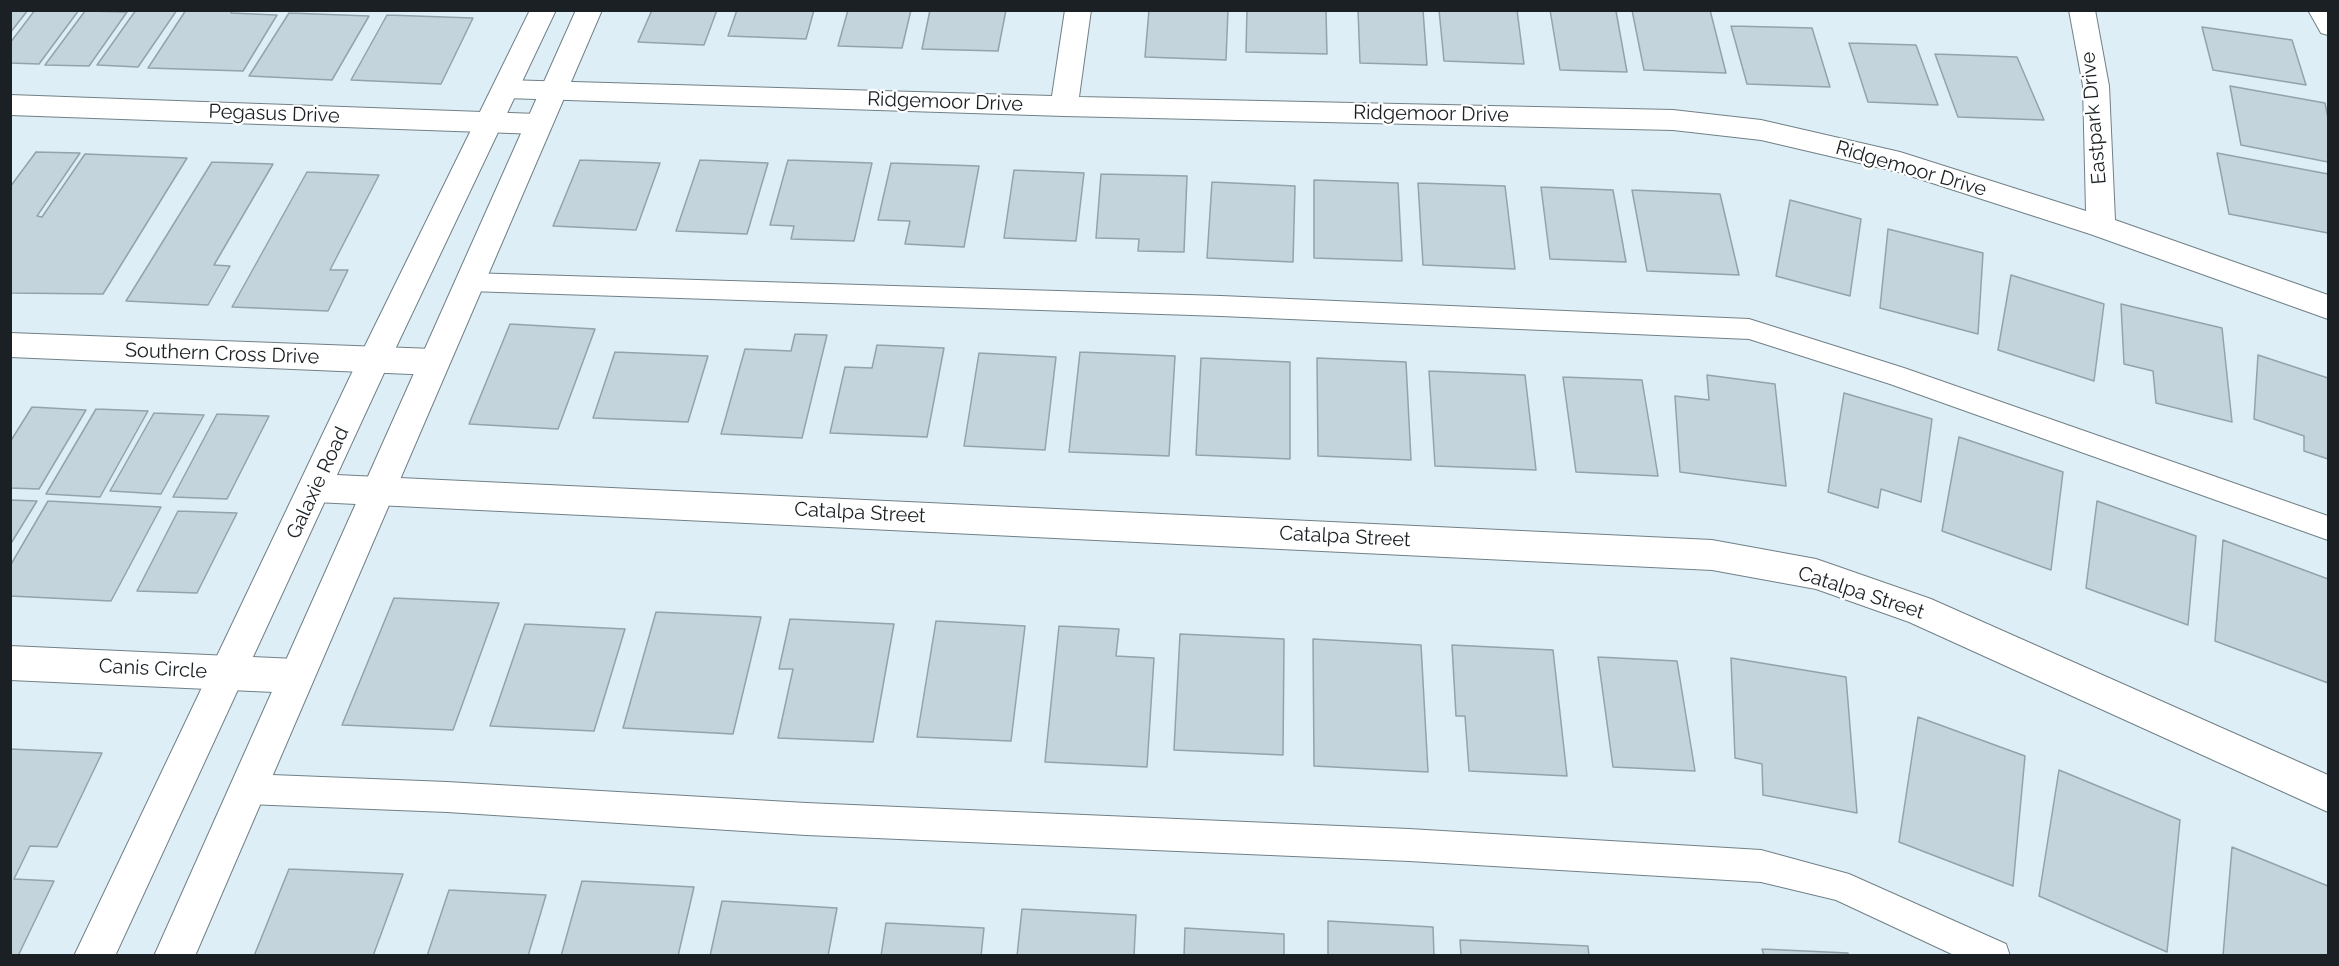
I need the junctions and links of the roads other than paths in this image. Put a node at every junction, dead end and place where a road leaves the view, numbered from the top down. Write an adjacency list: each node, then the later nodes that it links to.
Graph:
1 (543, 10): 7 (street, Galaxie Road)
2 (590, 10): 8 (street)
3 (1078, 10): 10 (street)
4 (2082, 10): 13 (street, Eastpark Drive)
5 (2318, 10): 6 (lane)
6 (2328, 28)
7 (506, 89): 8 (street, Ridgemoor Drive); 11 (street, Galaxie Road)
8 (554, 90): 10 (street, Ridgemoor Drive); 12 (street)
9 (10, 105): 11 (street, Pegasus Drive)
10 (1064, 106): 13 (street, Ridgemoor Drive)
11 (488, 122): 12 (street, Pegasus Drive); 17 (street, Galaxie Road)
12 (538, 124): 14 (street)
13 (2100, 226): 15 (street, Ridgemoor Drive)
14 (468, 282): 18 (street); 21 (lane)
15 (2328, 307)
16 (10, 345): 17 (street, Southern Cross Drive)
17 (374, 360): 18 (street, Southern Cross Drive); 19 (street, Galaxie Road)
18 (434, 362): 20 (street)
19 (315, 488): 20 (street, Catalpa Street); 23 (street, Galaxie Road)
20 (376, 493): 24 (street); 26 (street, Catalpa Street)
21 (2328, 528)
22 (10, 663): 23 (street, Canis Circle)
23 (229, 673): 24 (street, Canis Circle); 27 (street, Galaxie Road)
24 (296, 676): 25 (street)
25 (247, 789): 28 (street); 29 (lane)
26 (2328, 794)
27 (94, 956)
28 (174, 956)
29 (1994, 956)

